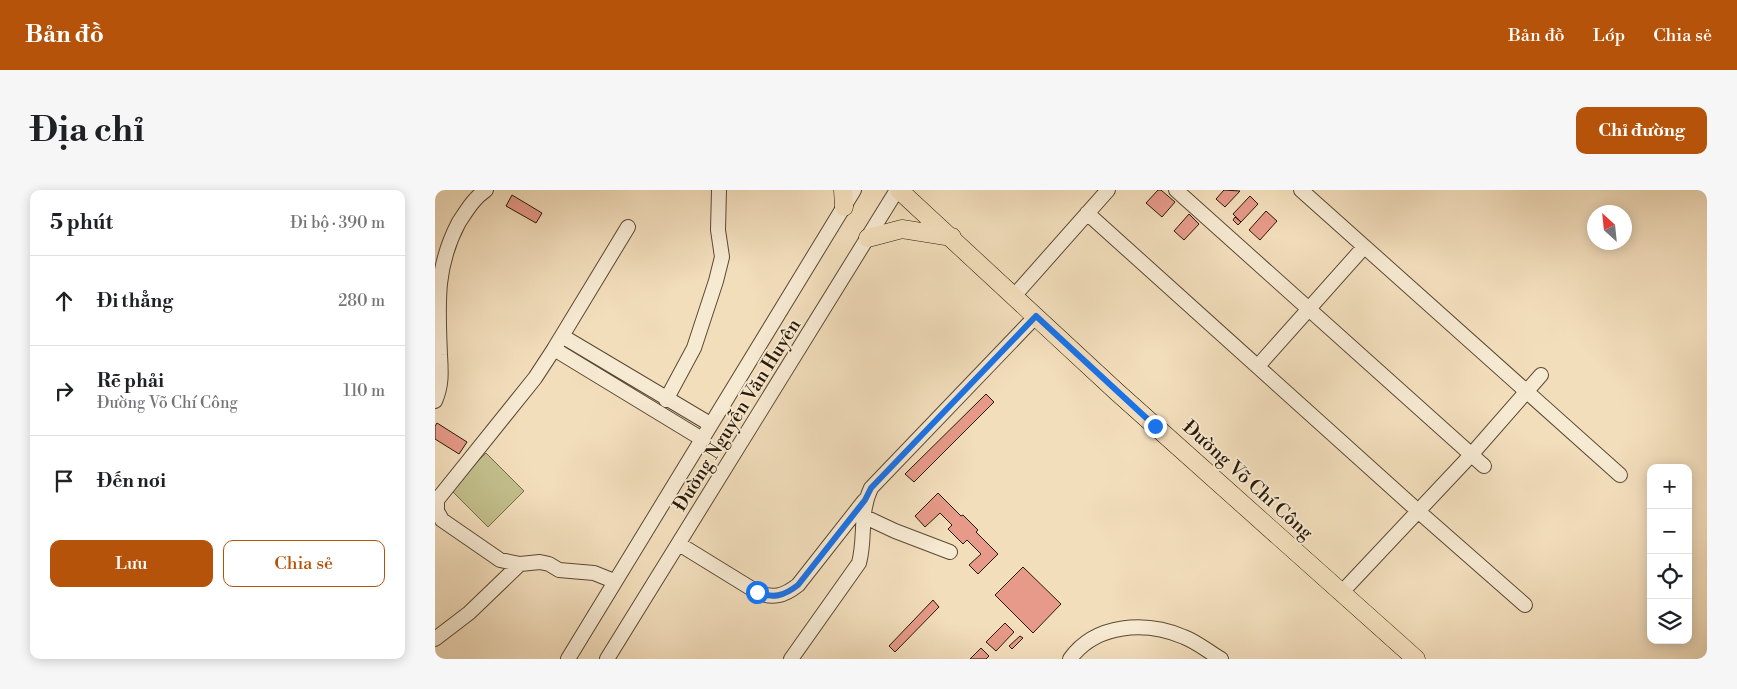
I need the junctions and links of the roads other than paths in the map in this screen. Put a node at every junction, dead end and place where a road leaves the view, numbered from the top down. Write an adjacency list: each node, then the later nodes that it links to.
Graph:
1 (486, 190): 22 (street)
2 (719, 190): 23 (street)
3 (854, 190): 8 (street, Đường Nguyễn Văn Huyên)
4 (898, 190): 11 (street, Đường Nguyễn Văn Huyên); 12 (main road, Đường Võ Chí Công)
5 (1108, 190): 9 (street)
6 (1176, 190): 15 (street)
7 (1301, 190): 13 (street)
8 (843, 198): 24 (street, Đường Nguyễn Văn Huyên)
9 (1087, 213): 14 (street); 19 (street)
10 (628, 226): 17 (street)
11 (868, 238): 12 (main road); 32 (street, Đường Nguyễn Văn Huyên)
12 (952, 238): 14 (main road, Đường Võ Chí Công)
13 (1364, 247): 15 (street); 21 (street)
14 (1014, 296): 16 (main road, Đường Võ Chí Công)
15 (1309, 309): 19 (street); 26 (street)
16 (1036, 316): 29 (street); 36 (main road, Đường Võ Chí Công)
17 (562, 336): 18 (street); 23 (street)
18 (554, 349): 25 (street); 34 (street)
19 (1258, 366): 30 (street)
20 (1541, 375): 21 (street)
21 (1527, 391): 26 (street); 28 (street)
22 (435, 400)
23 (666, 400): 24 (street)
24 (710, 424): 25 (street, Đường Nguyễn Văn Huyên)
25 (702, 439): 35 (street, Đường Nguyễn Văn Huyên)
26 (1471, 455): 27 (street); 30 (street)
27 (1484, 466)
28 (1620, 474)
29 (865, 500): 31 (street); 32 (street)
30 (1418, 511): 36 (street); 37 (street)
31 (863, 516): 33 (street); 41 (street)
32 (679, 544): 40 (street, Đường Nguyễn Văn Huyên)
33 (950, 552)
34 (520, 564): 35 (street); 38 (street)
35 (614, 581): 39 (street, Đường Nguyễn Văn Huyên)
36 (1342, 592): 44 (main road, Đường Võ Chí Công)
37 (1525, 605)
38 (435, 639)
39 (568, 659)
40 (607, 659)
41 (791, 659)
42 (1071, 659): 43 (street)
43 (1221, 659)
44 (1416, 659)

